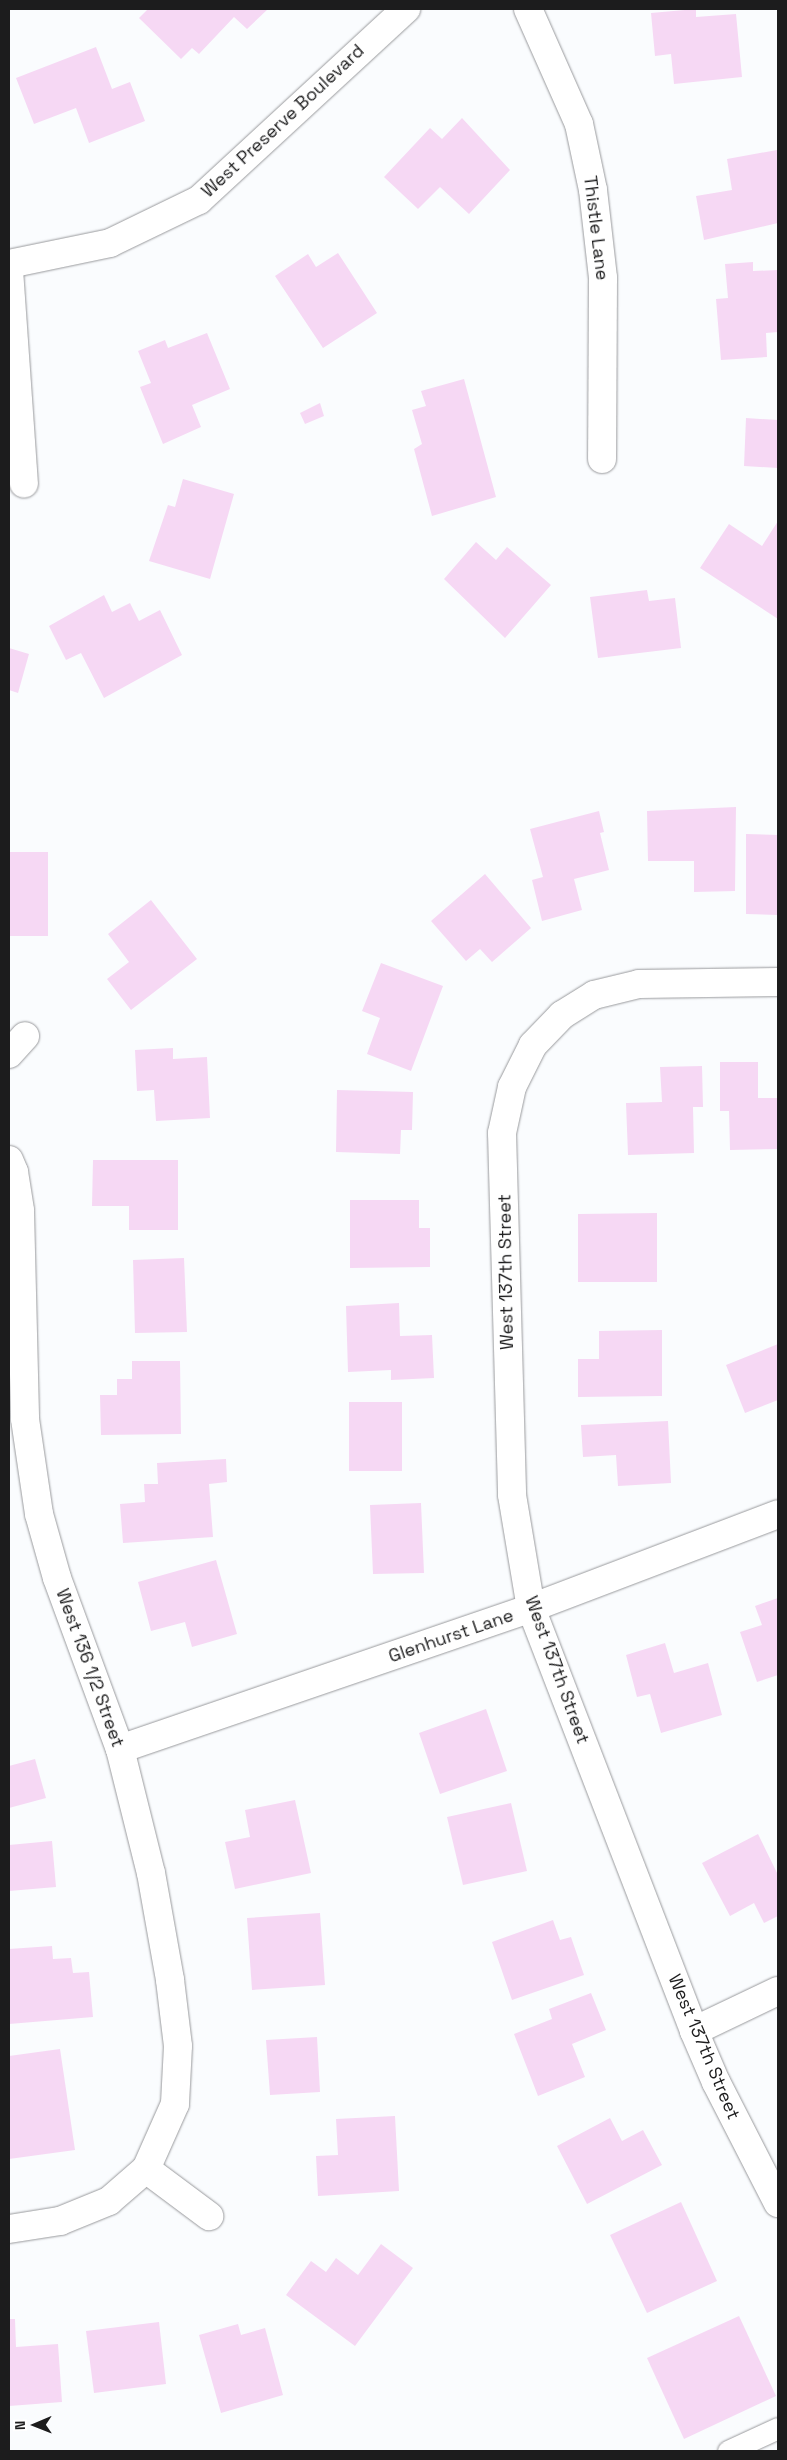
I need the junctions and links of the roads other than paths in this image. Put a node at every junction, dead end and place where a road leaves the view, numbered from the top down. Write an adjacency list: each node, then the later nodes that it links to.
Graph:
1 (406, 9): 3 (street, West Preserve Boulevard)
2 (528, 9): 5 (street, Thistle Lane)
3 (9, 264)
4 (9, 270): 6 (street)
5 (602, 459)
6 (24, 483)
7 (778, 982): 10 (street, West 137th Street)
8 (9, 1160): 11 (street, West 136 1/2 Street)
9 (778, 1514): 10 (street, Glenhurst Lane)
10 (531, 1608): 11 (street, Glenhurst Lane); 13 (street, West 137th Street)
11 (120, 1749): 14 (street, West 136 1/2 Street)
12 (778, 1991): 13 (street)
13 (694, 2031): 15 (street, West 137th Street)
14 (146, 2170): 16 (street); 17 (street)
15 (778, 2203)
16 (209, 2216)
17 (9, 2229)
18 (778, 2428): 19 (lane)
19 (728, 2451)

